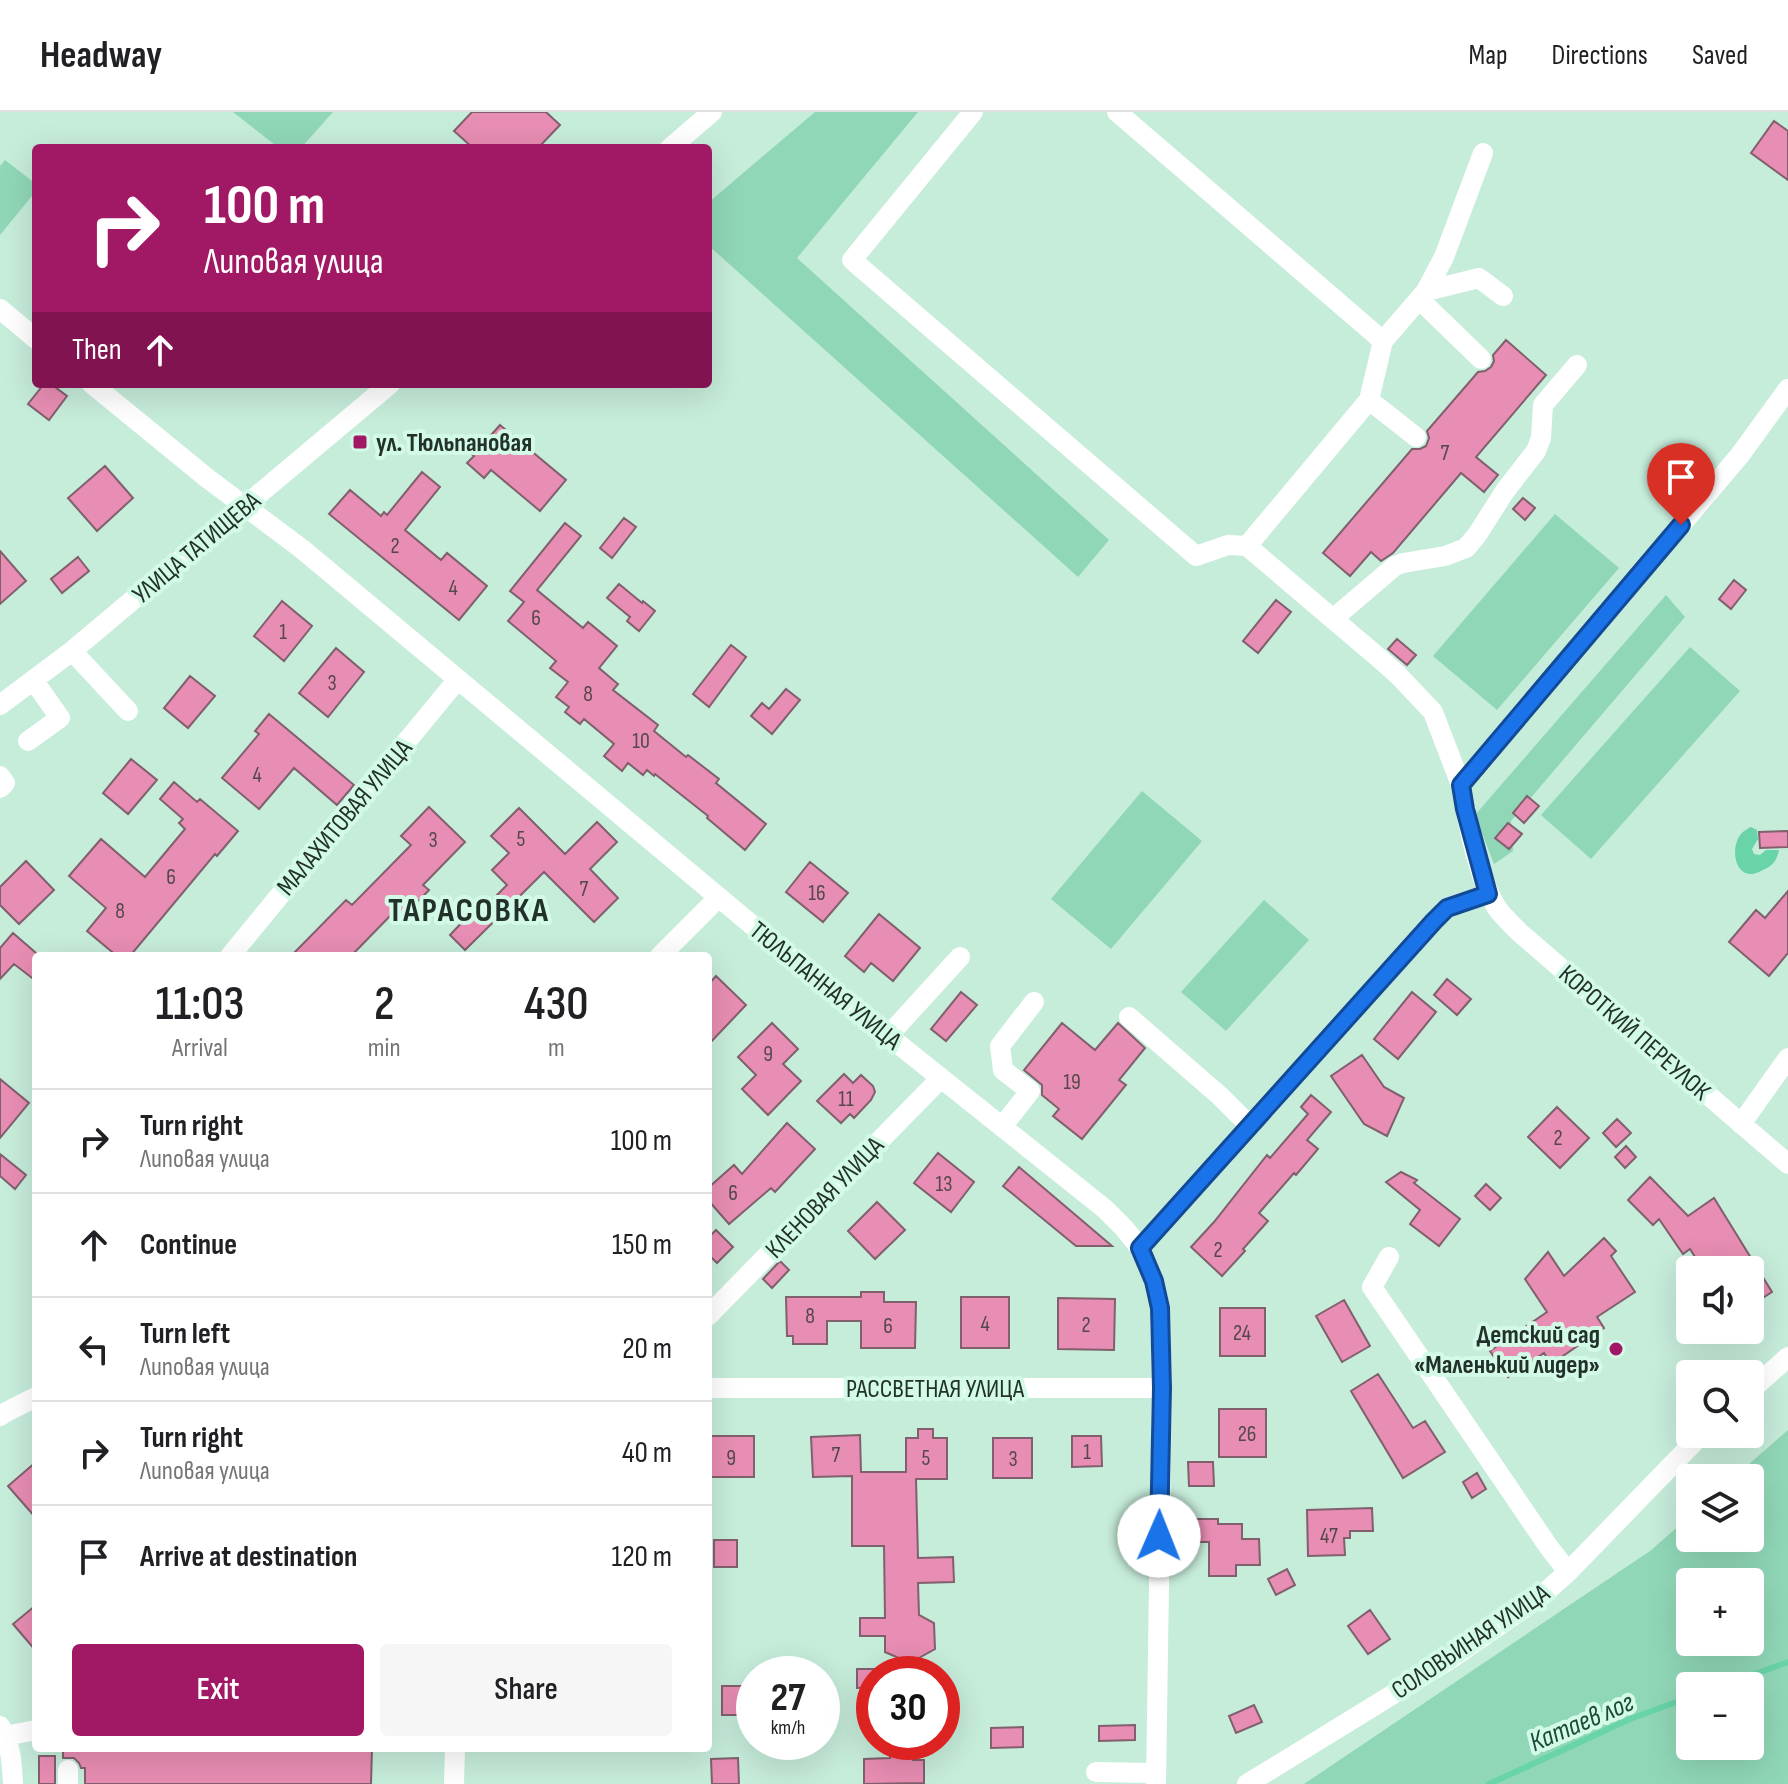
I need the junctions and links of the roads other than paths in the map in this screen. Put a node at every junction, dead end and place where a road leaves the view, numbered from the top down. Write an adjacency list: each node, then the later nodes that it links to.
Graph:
1 (712, 112): 4 (street)
2 (973, 112): 19 (street)
3 (1117, 112): 10 (street)
4 (675, 144)
5 (1483, 153): 6 (street)
6 (1423, 295): 7 (street); 10 (street); 11 (street)
7 (1503, 296)
8 (0, 309): 9 (street)
9 (32, 336)
10 (1383, 341): 16 (street)
11 (1481, 359)
12 (1577, 365): 20 (street)
13 (97, 388): 18 (street, ТЮЛЬПАННАЯ УЛИЦА)
14 (385, 388): 18 (street, УЛИЦА ТАТИЩЕВА)
15 (1788, 389): 28 (street)
16 (1369, 400): 17 (street); 19 (street)
17 (1416, 437)
18 (244, 507): 21 (street, УЛИЦА ТАТИЩЕВА); 22 (street, ТЮЛЬПАННАЯ УЛИЦА)
19 (1247, 546): 20 (street)
20 (1334, 618): 28 (street)
21 (72, 651): 23 (street, УЛИЦА ТАТИЩЕВА); 25 (street)
22 (458, 679): 31 (street, ТЮЛЬПАННАЯ УЛИЦА); 32 (street, МАЛАХИТОВАЯ УЛИЦА)
23 (34, 681): 24 (street, УЛИЦА ТАТИЩЕВА); 26 (street)
24 (0, 705)
25 (128, 711)
26 (28, 741)
27 (0, 776): 29 (street)
28 (1461, 785): 30 (street)
29 (0, 788)
30 (1488, 894): 40 (street, КОРОТКИЙ ПЕРЕУЛОК); 41 (street)
31 (719, 897): 33 (street); 37 (street, ТЮЛЬПАННАЯ УЛИЦА)
32 (233, 952)
33 (664, 952)
34 (960, 957): 37 (street)
35 (1034, 1002): 42 (street)
36 (1129, 1017): 41 (street)
37 (888, 1036): 39 (street, ТЮЛЬПАННАЯ УЛИЦА)
38 (1788, 1058): 40 (street)
39 (941, 1078): 42 (street, ТЮЛЬПАННАЯ УЛИЦА); 46 (street, КЛЕНОВАЯ УЛИЦА)
40 (1741, 1124): 43 (street, КОРОТКИЙ ПЕРЕУЛОК)
41 (1249, 1125): 44 (street)
42 (1002, 1127): 44 (street, ТЮЛЬПАННАЯ УЛИЦА)
43 (1788, 1164)
44 (1140, 1248): 50 (street, ТЮЛЬПАННАЯ УЛИЦА)
45 (1389, 1257): 54 (street)
46 (712, 1312)
47 (1788, 1357): 48 (street)
48 (1764, 1378)
49 (712, 1388): 50 (street, РАССВЕТНАЯ УЛИЦА)
50 (1162, 1388): 59 (street, ТЮЛЬПАННАЯ УЛИЦА)
51 (32, 1399): 52 (street)
52 (0, 1416)
53 (1688, 1448): 54 (street, СОЛОВЬИНАЯ УЛИЦА)
54 (1568, 1572): 62 (street, СОЛОВЬИНАЯ УЛИЦА)
55 (32, 1730): 56 (street)
56 (2, 1733): 60 (street)
57 (455, 1752): 61 (street)
58 (1096, 1772): 59 (street)
59 (1156, 1778)
60 (13, 1784)
61 (454, 1784)
62 (1247, 1784)

